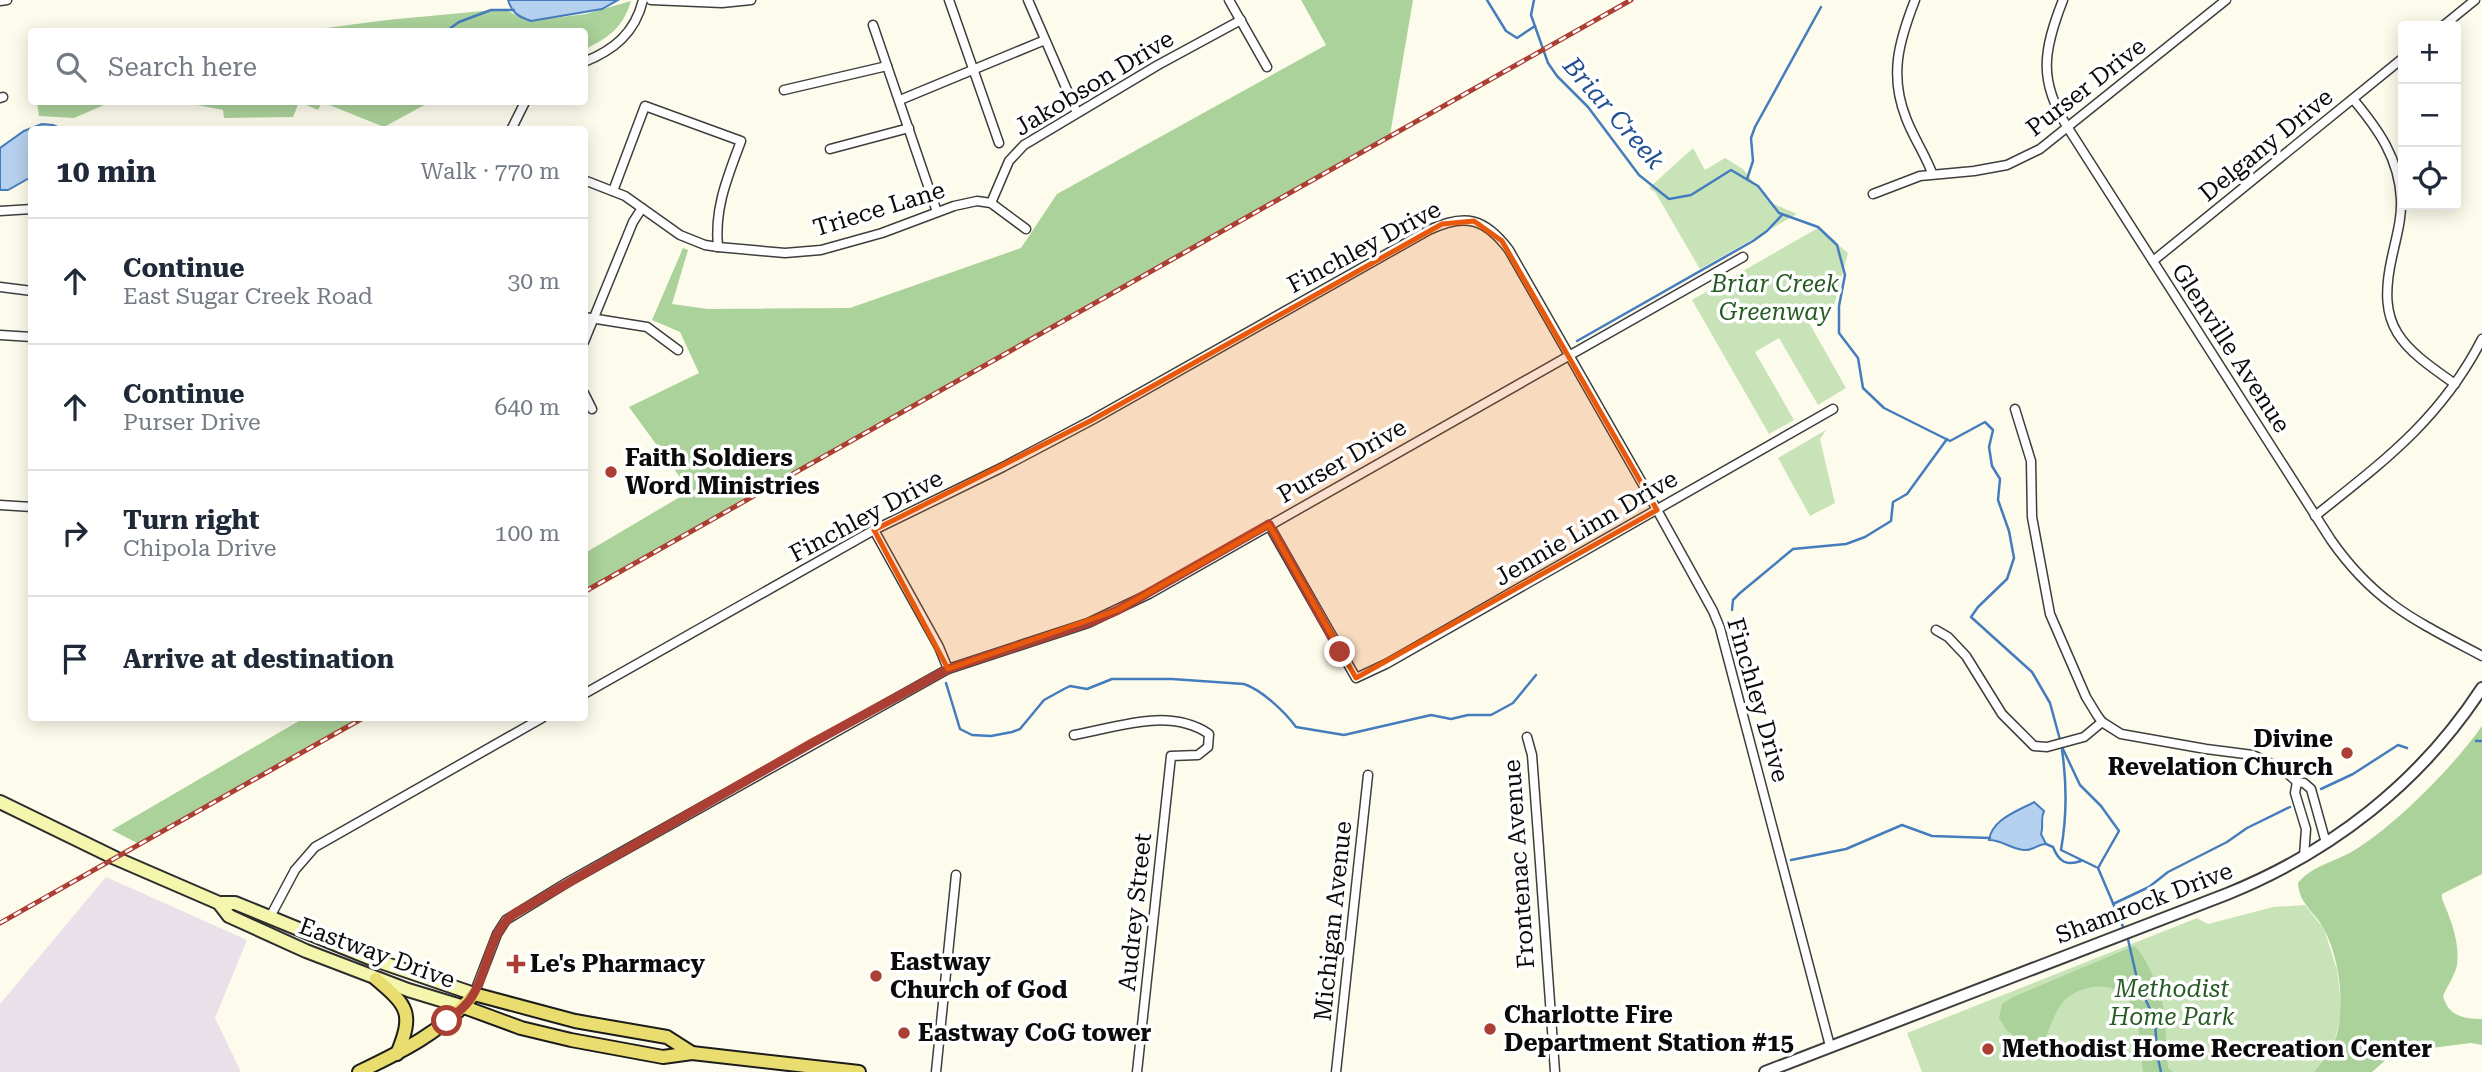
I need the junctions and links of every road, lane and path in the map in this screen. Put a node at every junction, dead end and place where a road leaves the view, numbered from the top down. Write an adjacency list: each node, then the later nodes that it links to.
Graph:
1 (7, 0): 12 (street)
2 (643, 0): 17 (street)
3 (651, 0): 4 (street)
4 (751, 0)
5 (949, 0): 21 (street)
6 (1028, 0): 16 (street)
7 (1229, 0): 13 (street)
8 (1915, 0): 32 (street)
9 (2063, 0): 29 (street, Glenville Avenue)
10 (2226, 0): 29 (street, Purser Drive)
11 (2475, 0): 14 (street)
12 (0, 1)
13 (1241, 20): 20 (street); 26 (street, Jakobson Drive)
14 (2448, 21)
15 (873, 25): 19 (street)
16 (1045, 40): 21 (street); 26 (street)
17 (588, 60)
18 (2398, 62): 23 (street, Delgany Drive)
19 (887, 66): 22 (street); 24 (street)
20 (1266, 67)
21 (974, 69): 24 (street); 30 (street)
22 (784, 90)
23 (2353, 99): 44 (street, Delgany Drive); 55 (street)
24 (900, 100): 28 (street)
25 (524, 105): 27 (street)
26 (1077, 113): 36 (street, Jakobson Drive)
27 (513, 126)
28 (909, 128): 31 (street); 40 (street)
29 (2068, 128): 32 (street, Purser Drive); 44 (street, Glenville Avenue)
30 (999, 143)
31 (830, 149)
32 (1932, 173): 35 (street, Purser Drive)
33 (588, 182): 34 (street, Triece Lane)
34 (613, 191): 37 (street, Triece Lane); 42 (street)
35 (1873, 194)
36 (990, 203): 40 (street, Triece Lane); 41 (street)
37 (642, 208): 42 (street, Triece Lane); 48 (street)
38 (28, 209): 39 (street)
39 (0, 211)
40 (937, 212): 42 (street, Triece Lane)
41 (1026, 229)
42 (718, 247)
43 (1743, 257): 54 (street, Purser Drive)
44 (2153, 261): 63 (street, Glenville Avenue)
45 (0, 287): 46 (street)
46 (28, 290)
47 (588, 318): 48 (street)
48 (594, 319): 49 (street); 53 (street)
49 (588, 333)
50 (0, 335): 51 (street)
51 (28, 337)
52 (2482, 339): 55 (street)
53 (678, 350)
54 (1569, 355): 62 (street, Finchley Drive); 64 (street, Purser Drive); 65 (street, Finchley Drive)
55 (2455, 384): 63 (street)
56 (588, 401): 57 (street)
57 (592, 409)
58 (1833, 409): 62 (street, Jennie Linn Drive)
59 (2015, 409): 72 (street)
60 (0, 505): 61 (street)
61 (28, 507)
62 (1657, 510): 64 (street, Jennie Linn Drive); 86 (street, Finchley Drive)
63 (2315, 516): 67 (street, Glenville Avenue)
64 (1269, 524): 68 (street, Purser Drive)
65 (874, 530): 68 (street); 70 (street, Finchley Drive)
66 (1936, 630): 72 (street)
67 (2482, 656)
68 (948, 669): 84 (street, Purser Drive)
69 (2482, 688): 78 (street, Shamrock Drive)
70 (588, 692)
71 (537, 721): 82 (street)
72 (2102, 722): 76 (street)
73 (1074, 735): 92 (street, Audrey Street)
74 (1527, 737): 94 (street, Frontenac Avenue)
75 (1368, 775): 93 (street, Michigan Avenue)
76 (2297, 782): 78 (street); 79 (street)
77 (0, 802): 81 (main road, Eastway Drive)
78 (2326, 843): 79 (street, Shamrock Drive)
79 (2304, 856): 86 (street, Shamrock Drive)
80 (956, 875): 91 (street)
81 (219, 903): 82 (main road, Eastway Drive); 83 (main road, Eastway Drive)
82 (270, 917): 84 (main road, Eastway Drive)
83 (376, 979): 85 (main road, Eastway Drive); 88 (main road)
84 (474, 994): 85 (main road); 87 (main road, Eastway Drive)
85 (464, 1007): 87 (main road, Eastway Drive); 88 (main road)
86 (1830, 1046): 95 (street, Shamrock Drive)
87 (692, 1053): 90 (main road, Eastway Drive)
88 (397, 1054): 89 (main road)
89 (359, 1072)
90 (859, 1072)
91 (936, 1072)
92 (1137, 1072)
93 (1335, 1072)
94 (1555, 1072)
95 (1765, 1072)

